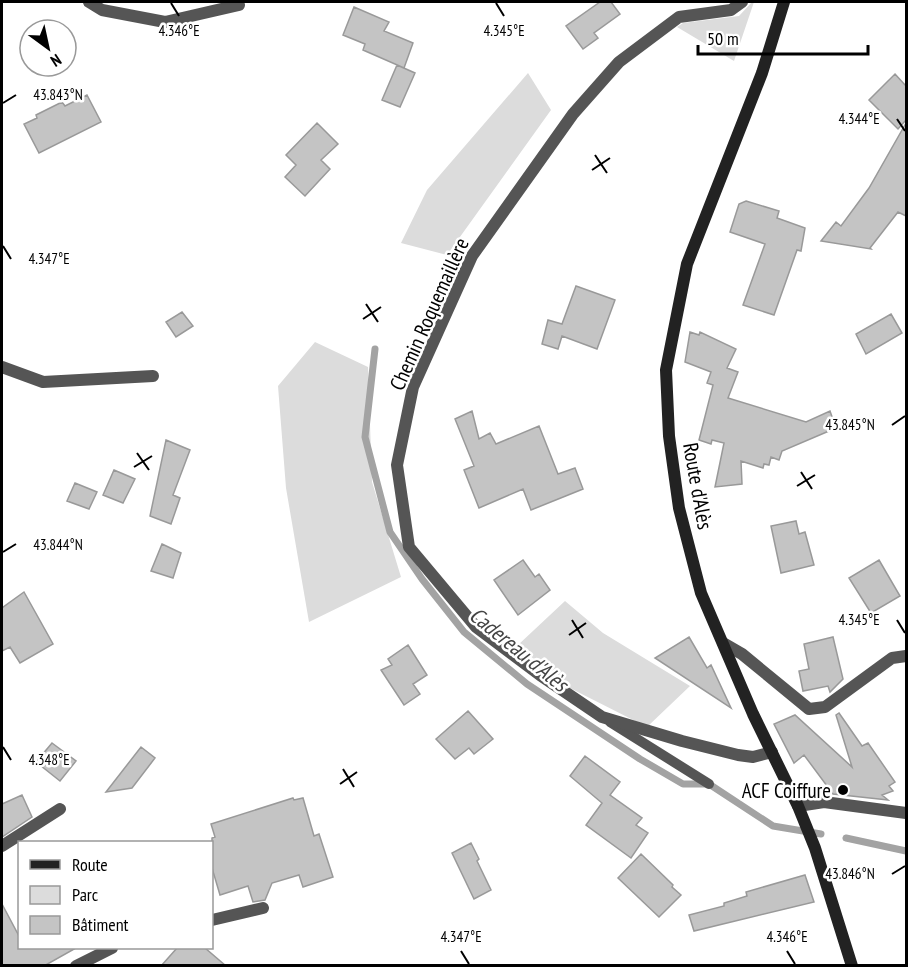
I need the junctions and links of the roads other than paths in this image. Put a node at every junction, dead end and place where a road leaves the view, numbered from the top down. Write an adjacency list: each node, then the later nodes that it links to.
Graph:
1 (89, 2): 4 (street)
2 (742, 2): 9 (street, Chemin Roquemaillère)
3 (784, 2): 7 (main road, Route d'Alès)
4 (243, 3)
5 (2, 367): 6 (street)
6 (153, 376)
7 (723, 643): 8 (street); 10 (main road, Route d'Alès)
8 (906, 656)
9 (602, 717): 10 (street, Chemin Roquemaillère); 11 (lane)
10 (772, 752): 12 (main road, Route d'Alès)
11 (709, 784)
12 (798, 806): 14 (street); 20 (main road, Route d'Alès)
13 (60, 809): 15 (street)
14 (906, 813)
15 (2, 846)
16 (263, 908): 17 (street)
17 (213, 920)
18 (110, 949): 19 (street)
19 (76, 966)
20 (852, 966)

